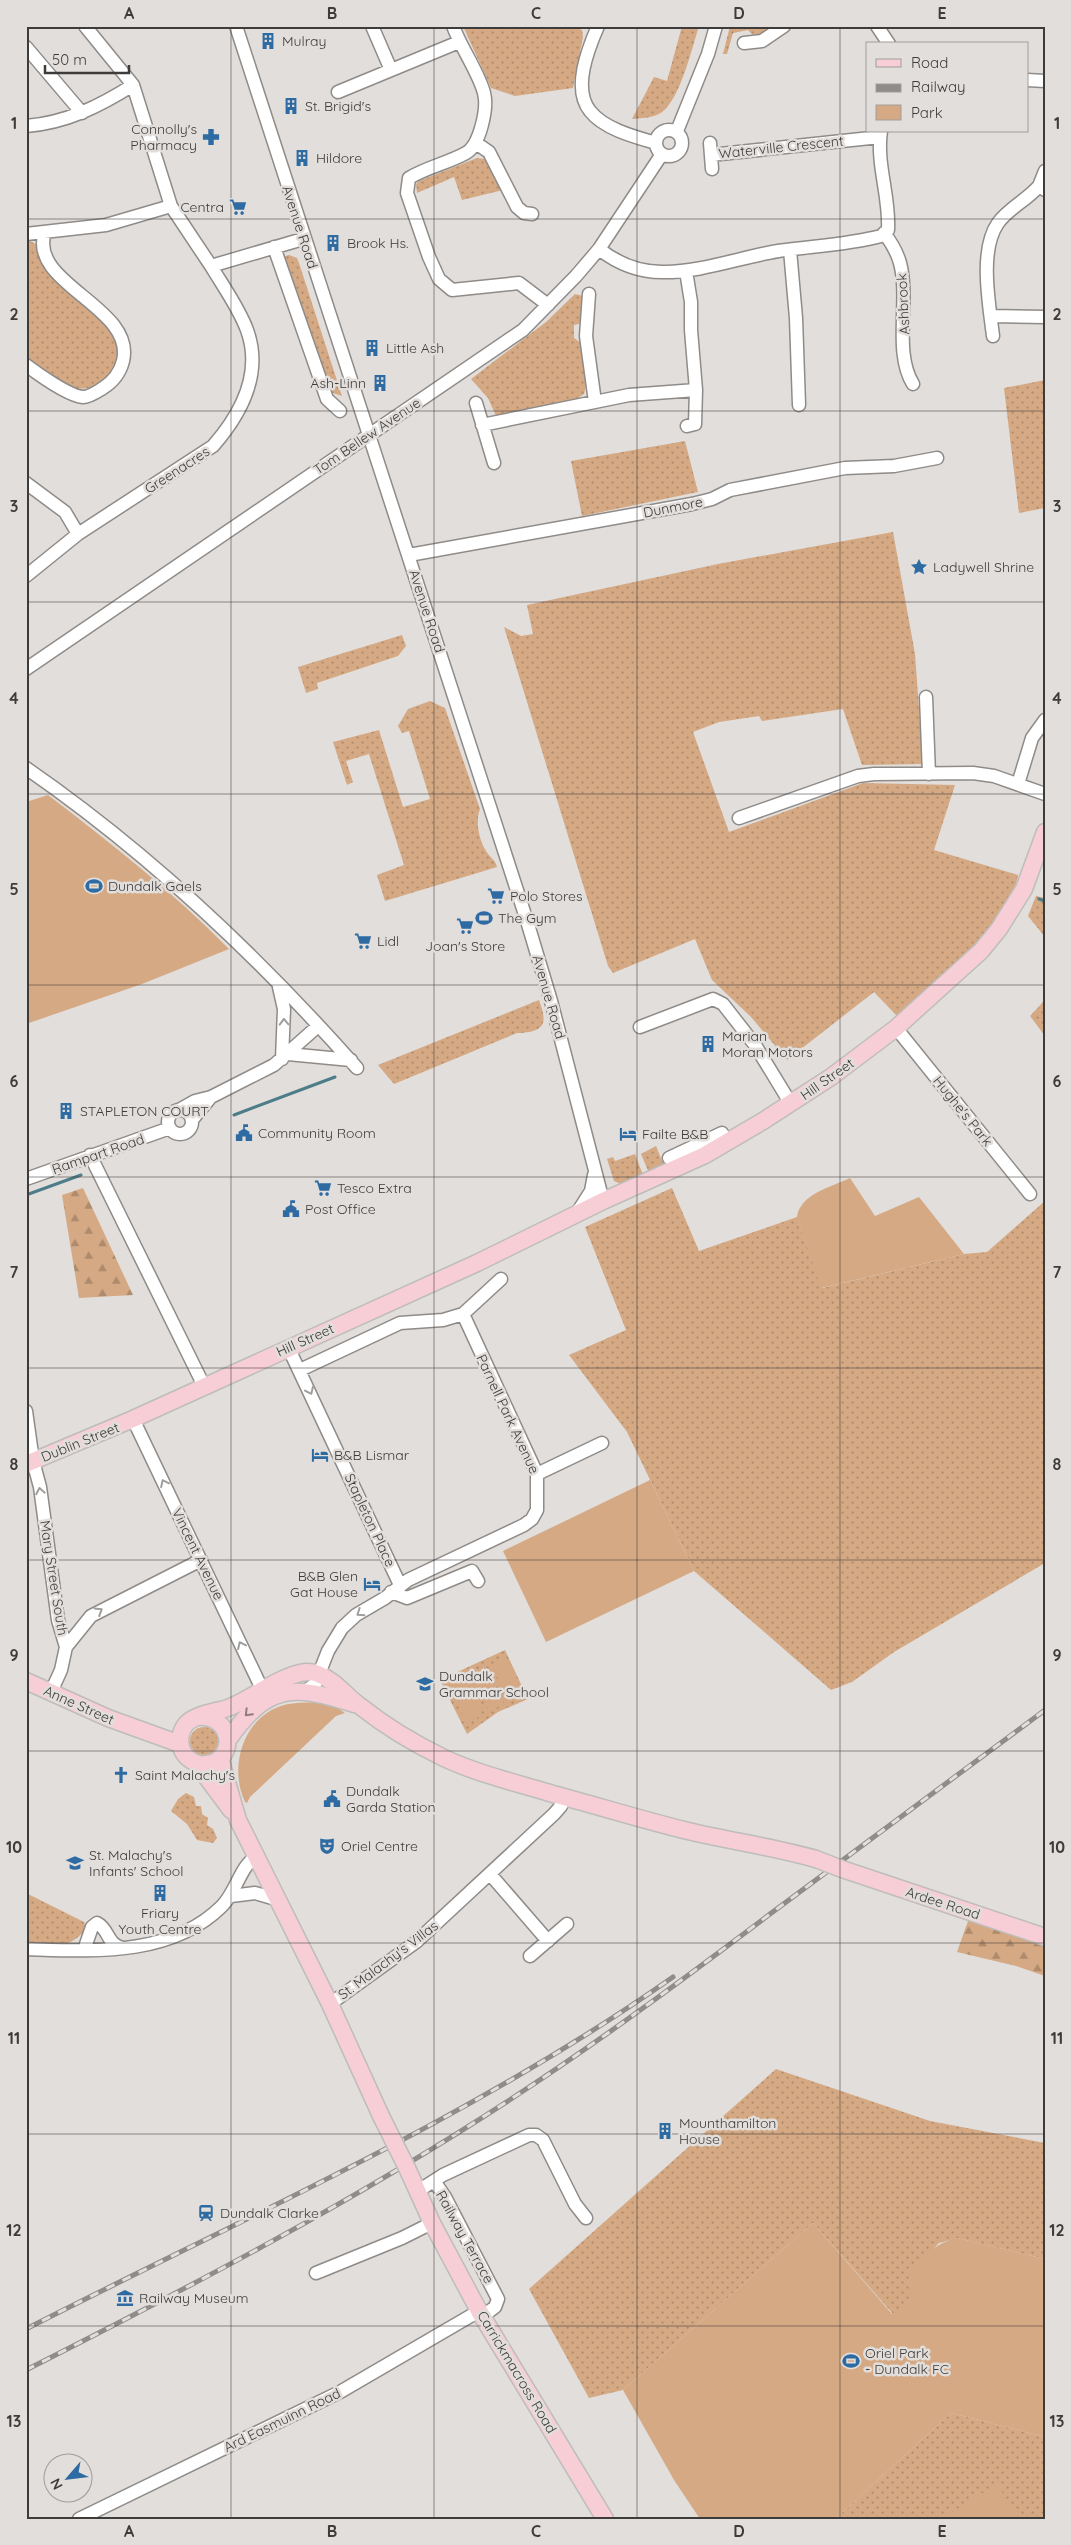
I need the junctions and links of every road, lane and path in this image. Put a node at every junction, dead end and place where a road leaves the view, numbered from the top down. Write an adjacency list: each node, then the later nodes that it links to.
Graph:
1 (85, 26): 16 (street, Greenacres)
2 (236, 26): 32 (street, Avenue Road)
3 (372, 26): 13 (street)
4 (453, 26): 9 (street)
5 (716, 26): 20 (street)
6 (784, 26): 10 (street)
7 (877, 26): 11 (street)
8 (596, 27): 23 (street)
9 (459, 42): 13 (street); 22 (street)
10 (744, 42)
11 (888, 42)
12 (26, 47): 18 (street)
13 (391, 70): 17 (street)
14 (1028, 80): 15 (street)
15 (1045, 81)
16 (133, 85): 18 (street); 27 (street, Greenacres)
17 (338, 92)
18 (82, 113): 19 (street)
19 (26, 126)
20 (677, 131): 23 (street, Tom Bellew Avenue); 23 (street)
21 (880, 134): 24 (street, Waterville Crescent); 30 (street, Waterville Crescent)
22 (476, 143): 28 (street); 39 (street)
23 (659, 148): 34 (street, Tom Bellew Avenue)
24 (712, 168)
25 (1045, 171): 26 (street)
26 (1042, 188): 40 (street)
27 (171, 206): 29 (street); 36 (street, Greenacres)
28 (532, 214)
29 (45, 232): 31 (street); 43 (street)
30 (884, 233): 35 (street); 44 (street, Ashbrook)
31 (26, 234)
32 (303, 238): 33 (street); 52 (street, Avenue Road)
33 (274, 247): 36 (street); 49 (street)
34 (599, 249): 37 (street); 39 (street, Tom Bellew Avenue)
35 (790, 250): 37 (street); 48 (street)
36 (211, 266): 56 (street, Greenacres)
37 (686, 271): 45 (street)
38 (589, 294): 46 (street)
39 (548, 305): 52 (street, Tom Bellew Avenue)
40 (991, 316): 41 (street); 42 (street)
41 (1045, 317)
42 (993, 336)
43 (26, 365)
44 (913, 384)
45 (696, 390): 46 (street); 51 (street)
46 (595, 402): 50 (street)
47 (476, 403): 50 (street)
48 (800, 405)
49 (340, 411)
50 (482, 425): 54 (street)
51 (687, 426)
52 (369, 434): 57 (street, Avenue Road); 59 (street, Tom Bellew Avenue)
53 (937, 458): 57 (street, Dunmore)
54 (494, 463)
55 (26, 482): 56 (street)
56 (78, 534): 58 (street, Greenacres)
57 (408, 555): 81 (street, Avenue Road)
58 (26, 576)
59 (26, 669)
60 (926, 697): 63 (street)
61 (1045, 720): 64 (street)
62 (26, 768): 68 (street)
63 (929, 774): 64 (street); 66 (street)
64 (1018, 784): 65 (street)
65 (1045, 794)
66 (739, 818)
67 (1045, 832): 71 (main road, Hill Street)
68 (278, 986): 69 (street); 72 (street, one-way to 68)
69 (318, 1026): 72 (street); 72 (street)
70 (640, 1027): 74 (street)
71 (896, 1028): 74 (main road, Hill Street); 83 (street, Hughe's Park)
72 (285, 1057): 73 (street)
73 (211, 1097): 75 (street); 76 (street)
74 (791, 1104): 78 (main road, Hill Street)
75 (179, 1110): 76 (street); 77 (street)
76 (192, 1120): 77 (street)
77 (170, 1128): 79 (street, Rampart Road)
78 (727, 1143): 80 (street); 84 (main road, Hill Street)
79 (90, 1155): 82 (street, Rampart Road); 90 (street)
80 (669, 1158)
81 (595, 1170): 84 (street, Avenue Road); 85 (street)
82 (26, 1179)
83 (1030, 1194)
84 (603, 1201): 85 (main road, Hill Street)
85 (576, 1215): 88 (main road, Hill Street)
86 (501, 1279): 87 (street)
87 (463, 1314): 89 (street); 95 (street, Parnell Park Avenue)
88 (288, 1347): 89 (street, Stapleton Place); 90 (main road, Hill Street)
89 (300, 1370): 98 (street, Stapleton Place, one-way to 98)
90 (204, 1386): 92 (main road, Hill Street)
91 (26, 1411): 94 (street, Mary Street South)
92 (133, 1420): 94 (main road, Dublin Street); 96 (street, Vincent Avenue, one-way to 92)
93 (602, 1443): 95 (street)
94 (30, 1462): 99 (street, Mary Street South, one-way to 94)
95 (537, 1474): 98 (street, Parnell Park Avenue)
96 (200, 1560): 99 (street, one-way to 96); 102 (street, Vincent Avenue, one-way to 96)
97 (478, 1581): 98 (street)
98 (395, 1589): 100 (street, Parnell Park Avenue, one-way to 100)
99 (66, 1647): 104 (street, Mary Street South)
100 (318, 1674): 102 (main road); 103 (street, Parnell Park Avenue); 105 (main road)
101 (26, 1681): 104 (main road, Anne Street)
102 (262, 1689): 106 (main road)
103 (307, 1690): 105 (main road); 107 (main road, one-way to 107)
104 (51, 1692): 108 (main road, Anne Street)
105 (359, 1706): 111 (main road, Ardee Road)
106 (198, 1717): 107 (main road); 108 (main road)
107 (228, 1740): 109 (main road)
108 (180, 1744): 110 (main road)
109 (220, 1758): 110 (main road); 112 (main road)
110 (196, 1763): 112 (main road)
111 (564, 1796): 114 (street, St. Malachy's Villas); 118 (main road, Ardee Road, bridge)
112 (238, 1820): 113 (main road)
113 (256, 1856): 115 (street); 116 (main road)
114 (490, 1874): 119 (street); 124 (street, St. Malachy's Villas)
115 (231, 1896): 116 (street); 120 (street)
116 (280, 1900): 124 (main road)
117 (568, 1924): 119 (street)
118 (1045, 1937)
119 (548, 1942): 123 (street)
120 (125, 1948): 122 (street); 122 (street)
121 (26, 1949): 122 (street)
122 (84, 1950)
123 (530, 1956)
124 (330, 2004): 126 (main road, bridge)
125 (434, 2181): 126 (street); 127 (street); 130 (street, Railway Terrace)
126 (417, 2190): 128 (main road, Carrickmacross Road)
127 (586, 2218)
128 (432, 2223): 129 (street); 130 (main road, Carrickmacross Road)
129 (316, 2273)
130 (481, 2314): 131 (street, Ard Easmuinn Road); 132 (main road, Carrickmacross Road)
131 (79, 2519)
132 (605, 2519)

